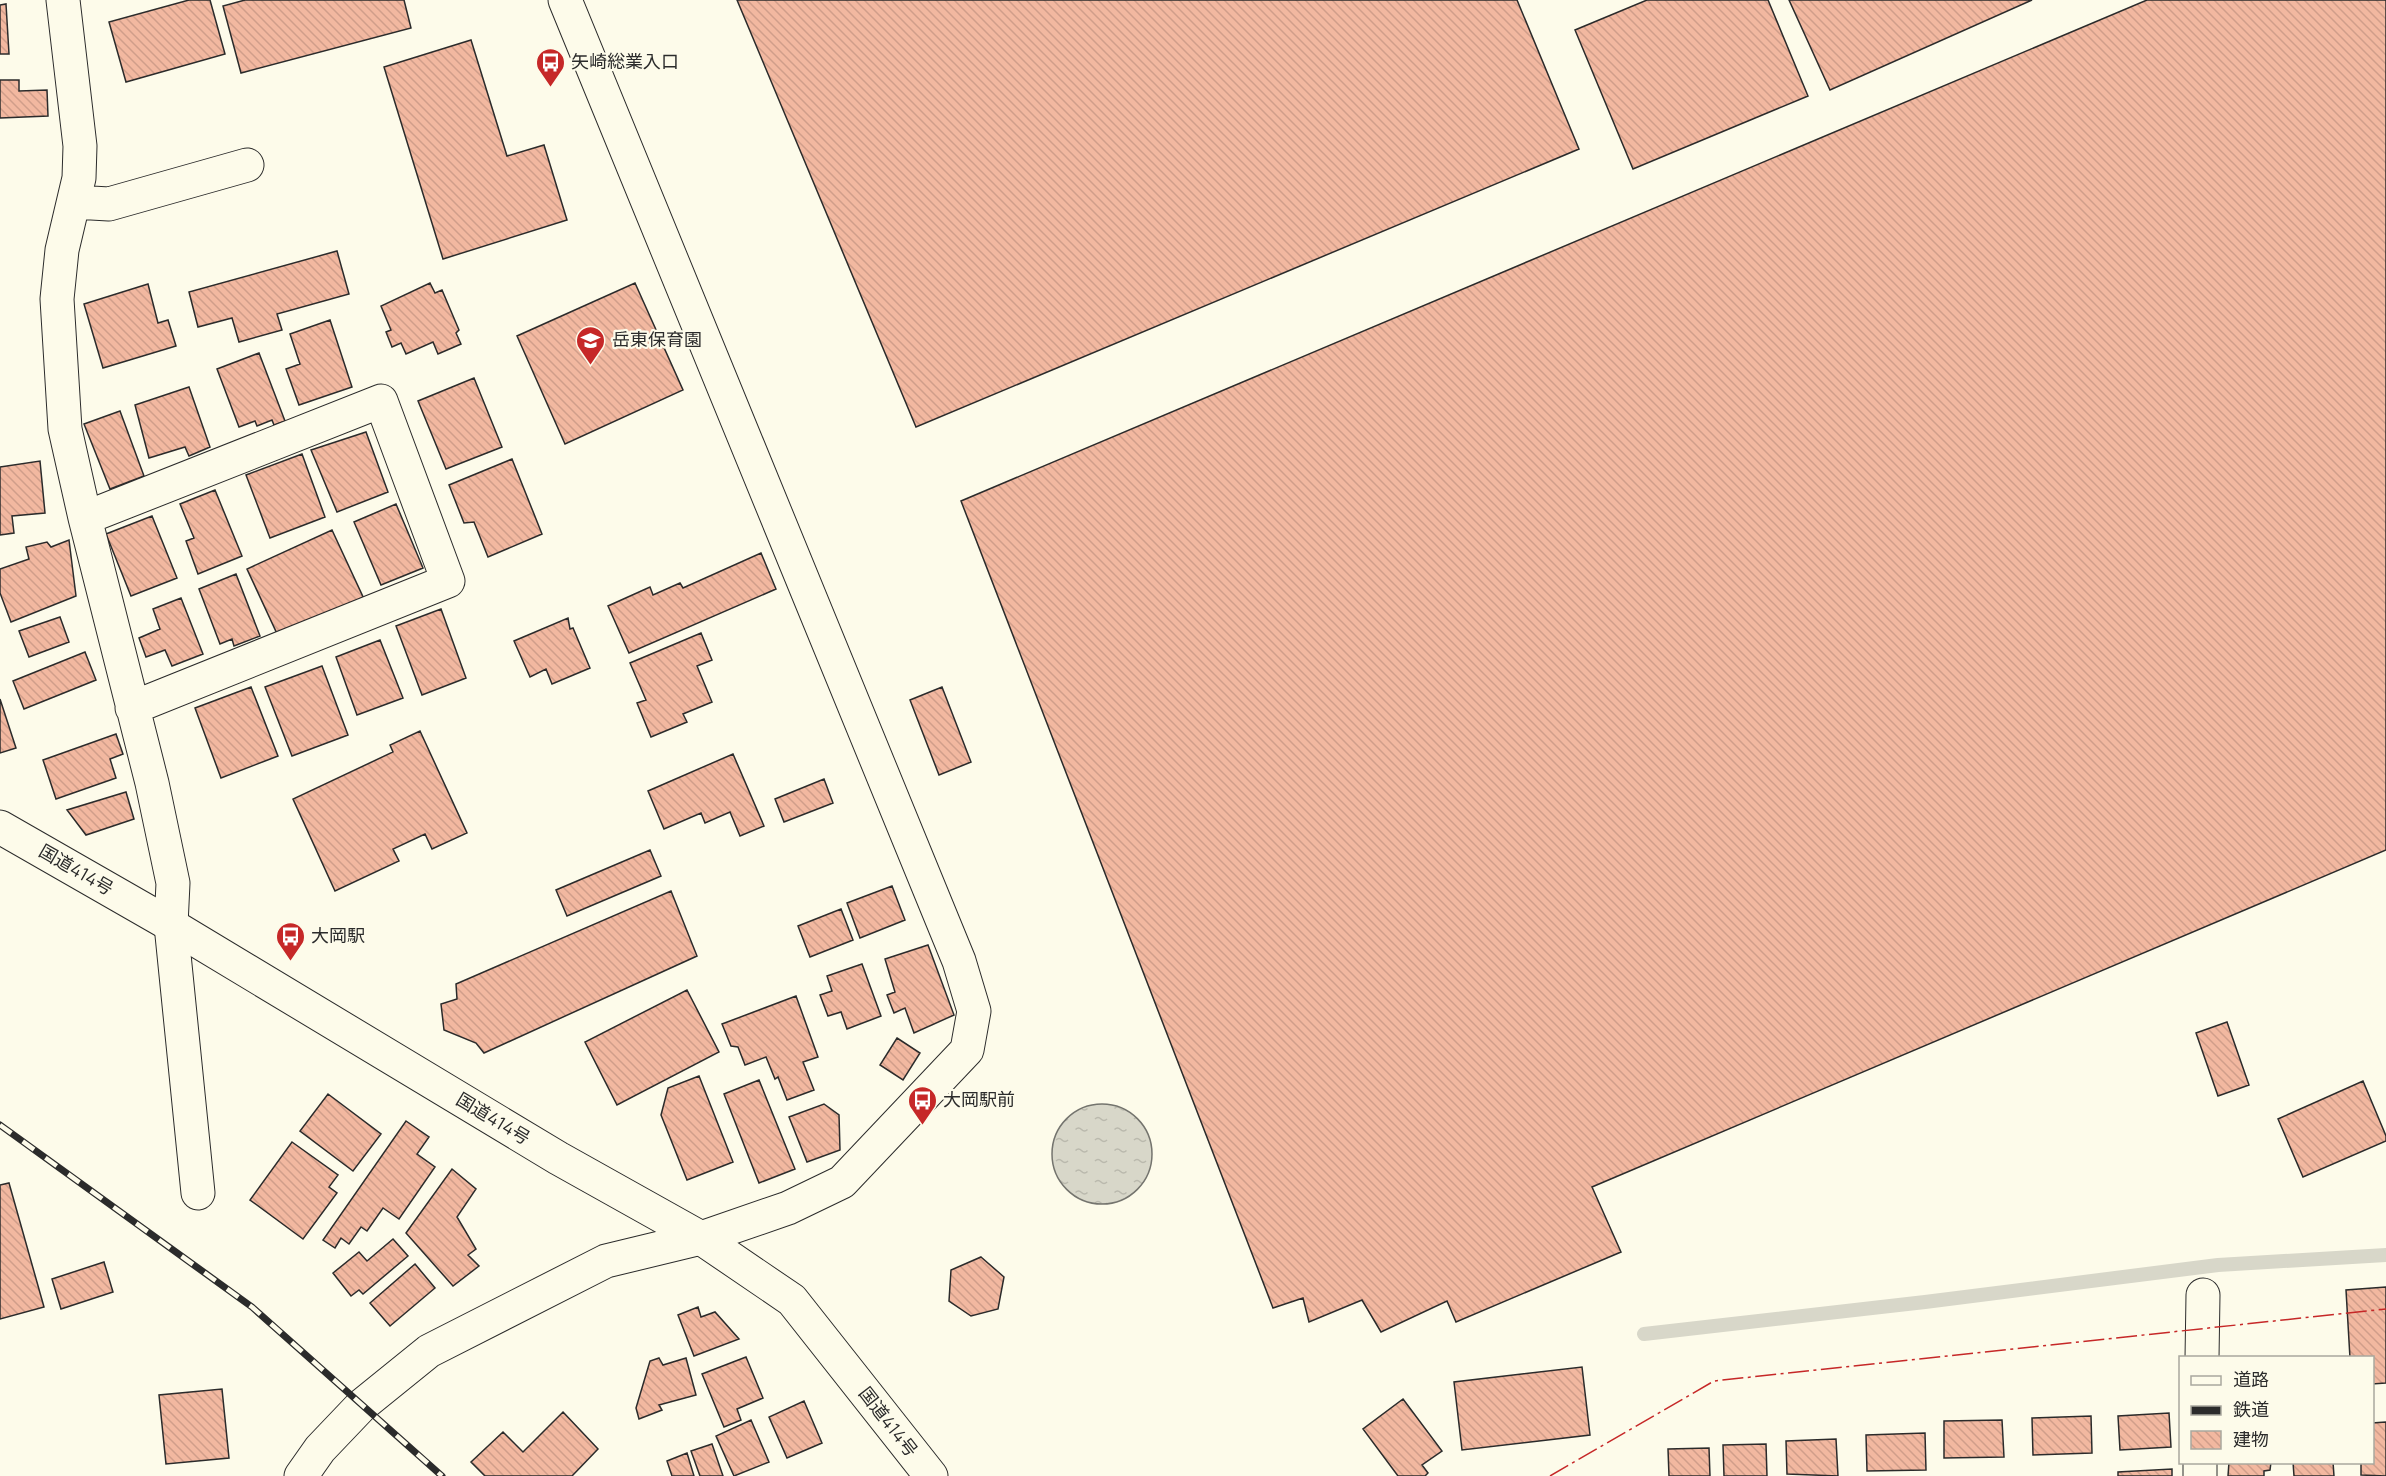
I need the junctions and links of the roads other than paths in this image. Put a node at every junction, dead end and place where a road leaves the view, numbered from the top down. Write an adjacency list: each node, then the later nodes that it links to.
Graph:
1 (63, 0): 4 (main road)
2 (565, 0): 10 (main road)
3 (247, 165): 4 (main road)
4 (74, 202): 5 (main road)
5 (85, 518): 6 (main road); 6 (main road)
6 (132, 708): 8 (main road)
7 (0, 827): 8 (main road, 国道414号)
8 (171, 925): 9 (main road); 10 (main road, 国道414号)
9 (198, 1193)
10 (701, 1238): 13 (main road); 14 (main road, 国道414号)
11 (2203, 1295): 12 (main road)
12 (2202, 1356)
13 (301, 1476)
14 (931, 1476)

